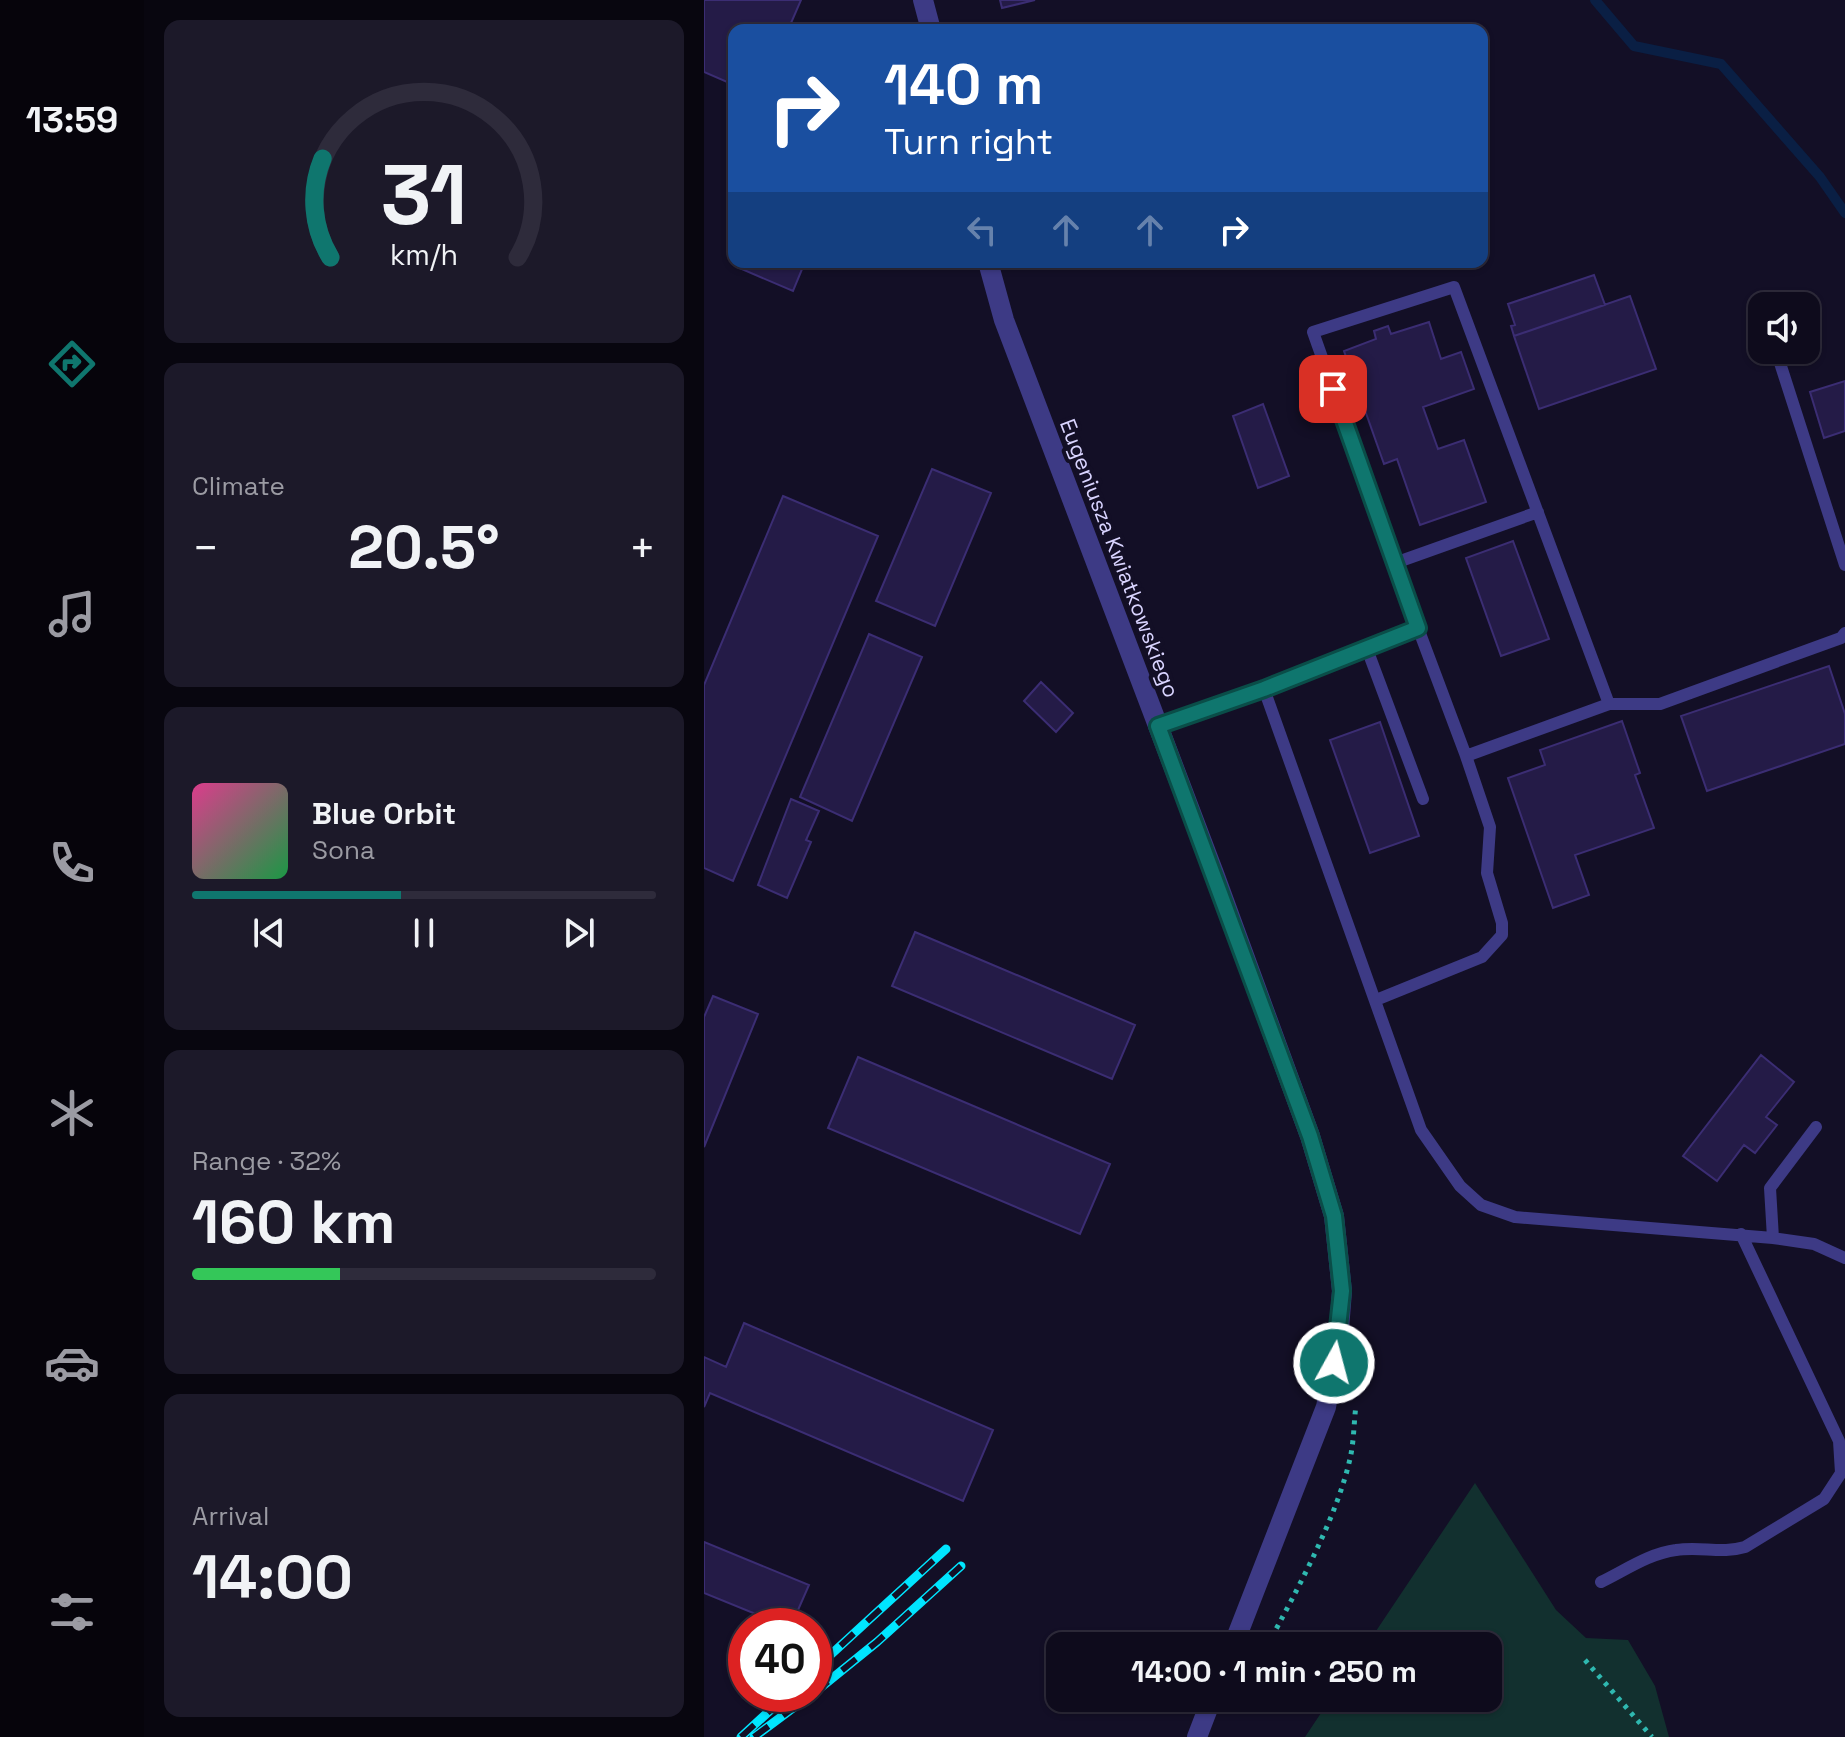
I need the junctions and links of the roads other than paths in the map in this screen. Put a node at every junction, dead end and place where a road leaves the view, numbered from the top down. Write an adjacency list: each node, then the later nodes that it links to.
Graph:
1 (924, 1): 2 (street)
2 (930, 24)
3 (990, 268): 13 (street, Eugeniusza Kwiatkowskiego)
4 (1780, 364): 7 (lane)
5 (1538, 512): 6 (lane); 6 (lane); 12 (lane)
6 (1395, 563): 8 (lane)
7 (1845, 565)
8 (1418, 628): 10 (lane); 14 (lane)
9 (1845, 633): 12 (lane)
10 (1367, 649): 11 (lane); 15 (lane)
11 (1264, 689): 13 (lane); 16 (lane)
12 (1609, 704): 14 (lane)
13 (1158, 726): 22 (street, Eugeniusza Kwiatkowskiego)
14 (1466, 756): 16 (lane)
15 (1423, 799)
16 (1376, 1000): 18 (lane)
17 (1816, 1127): 19 (lane)
18 (1741, 1234): 19 (lane); 21 (lane)
19 (1773, 1238): 20 (lane)
20 (1845, 1258)
21 (1601, 1582)
22 (1238, 1632)
23 (1207, 1712): 24 (street)
24 (1197, 1737)

